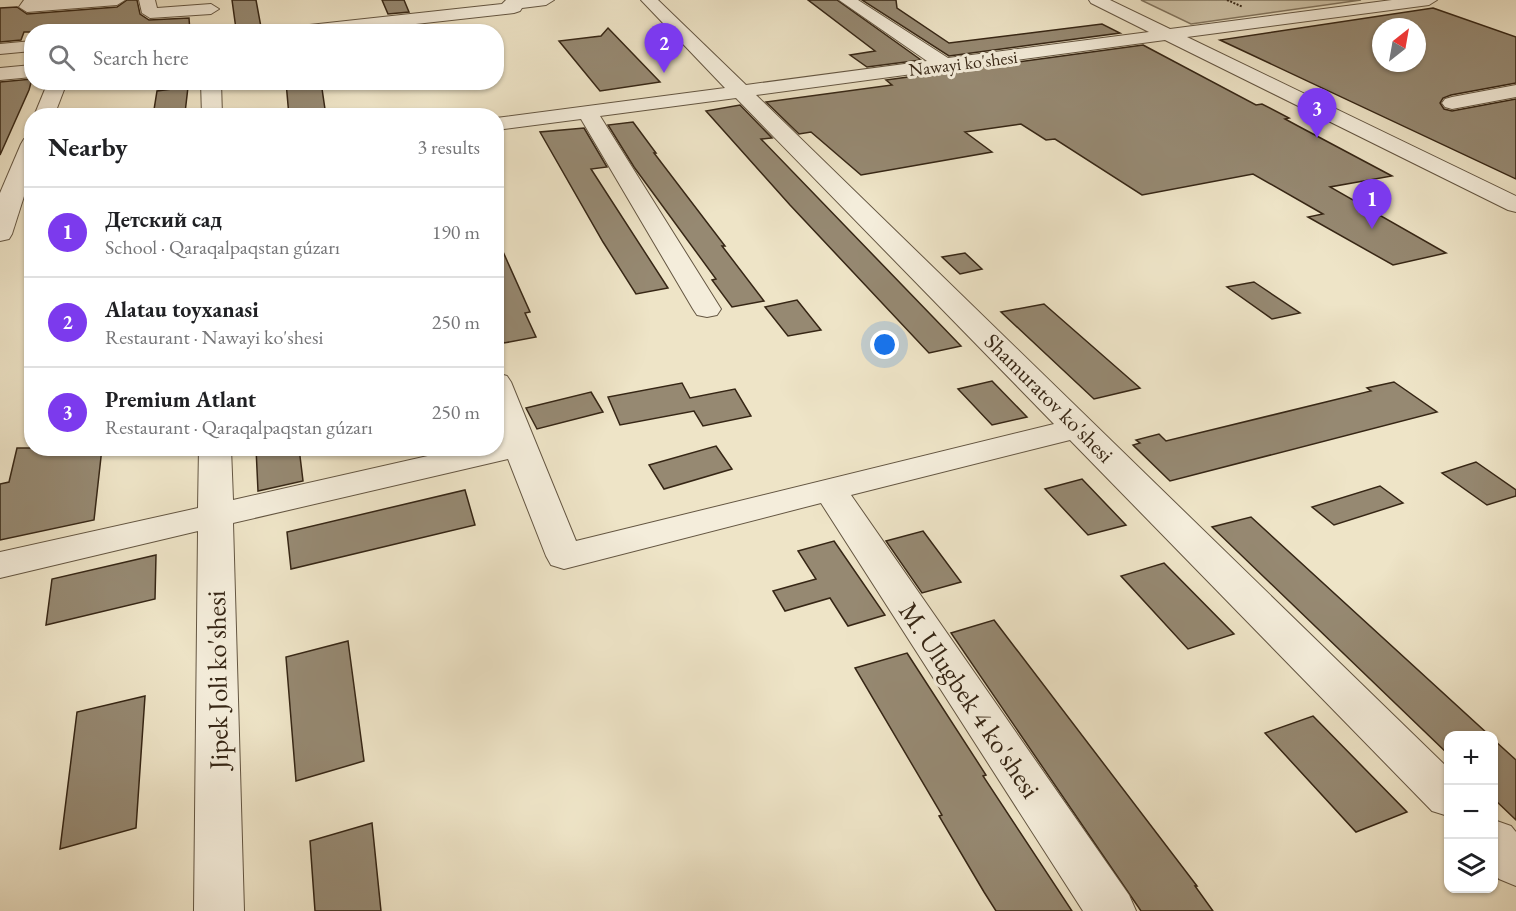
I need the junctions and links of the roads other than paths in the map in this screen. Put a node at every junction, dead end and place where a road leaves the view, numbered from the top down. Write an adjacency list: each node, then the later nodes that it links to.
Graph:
1 (117, 0): 10 (street)
2 (147, 0): 9 (street)
3 (546, 0): 8 (street)
4 (649, 0): 21 (street, Shamuratov ko'shesi)
5 (847, 0): 15 (street)
6 (1097, 0): 12 (street)
7 (1429, 0): 12 (street, Nawayi ko'shesi)
8 (509, 2): 11 (street)
9 (211, 10)
10 (34, 11)
11 (325, 24)
12 (1170, 36): 15 (street, Nawayi ko'shesi); 29 (street)
13 (24, 47): 14 (street)
14 (0, 49)
15 (945, 65): 21 (street, Nawayi ko'shesi)
16 (24, 72): 17 (street)
17 (0, 74)
18 (55, 90): 23 (street)
19 (211, 90): 24 (street)
20 (1516, 91): 22 (street)
21 (741, 92): 25 (street, Nawayi ko'shesi); 33 (street, Shamuratov ko'shesi)
22 (1452, 103)
23 (47, 108)
24 (212, 108)
25 (587, 112): 26 (street, Nawayi ko'shesi); 31 (street)
26 (504, 123)
27 (23, 150): 28 (street)
28 (15, 187): 30 (street)
29 (1516, 205)
30 (0, 234)
31 (707, 309)
32 (504, 404): 34 (street)
33 (1078, 428): 38 (street); 41 (street, Shamuratov ko'shesi)
34 (519, 446): 35 (street); 38 (street)
35 (504, 449)
36 (215, 456): 39 (street, Jipek Joli ko'shesi)
37 (475, 456): 39 (street)
38 (830, 490): 45 (street, M. Ulugbek 4 ko'shesi)
39 (215, 515): 40 (street); 44 (street, Jipek Joli ko'shesi)
40 (0, 565)
41 (1444, 792)
42 (1498, 845): 43 (street)
43 (1516, 864)
44 (219, 911)
45 (1111, 911)

